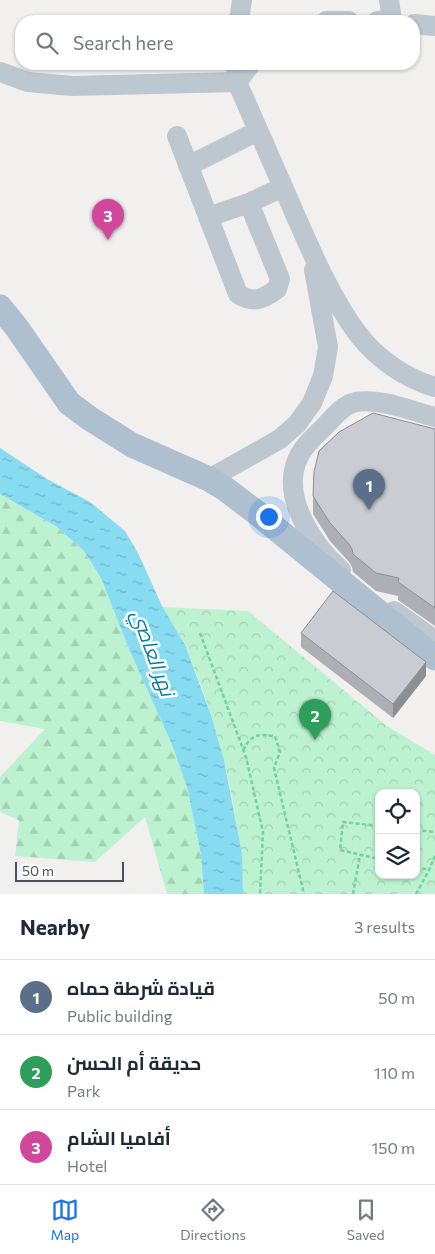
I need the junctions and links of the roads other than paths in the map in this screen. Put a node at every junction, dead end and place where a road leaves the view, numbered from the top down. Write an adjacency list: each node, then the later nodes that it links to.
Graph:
1 (242, 0): 3 (street)
2 (389, 0): 4 (street)
3 (240, 15)
4 (390, 15)
5 (420, 25): 6 (street)
6 (435, 26)
7 (0, 72): 8 (street)
8 (237, 73): 9 (street)
9 (258, 131): 11 (street); 12 (street)
10 (177, 136): 11 (street)
11 (188, 166): 14 (street)
12 (283, 188): 13 (street); 15 (street)
13 (249, 203): 14 (street); 14 (street)
14 (208, 217)
15 (310, 248): 17 (street); 18 (street)
16 (0, 307): 21 (main road)
17 (358, 334): 18 (street); 19 (street)
18 (328, 347): 21 (street)
19 (435, 387)
20 (435, 417): 22 (street)
21 (209, 479): 23 (main road)
22 (435, 640)
23 (435, 658)

